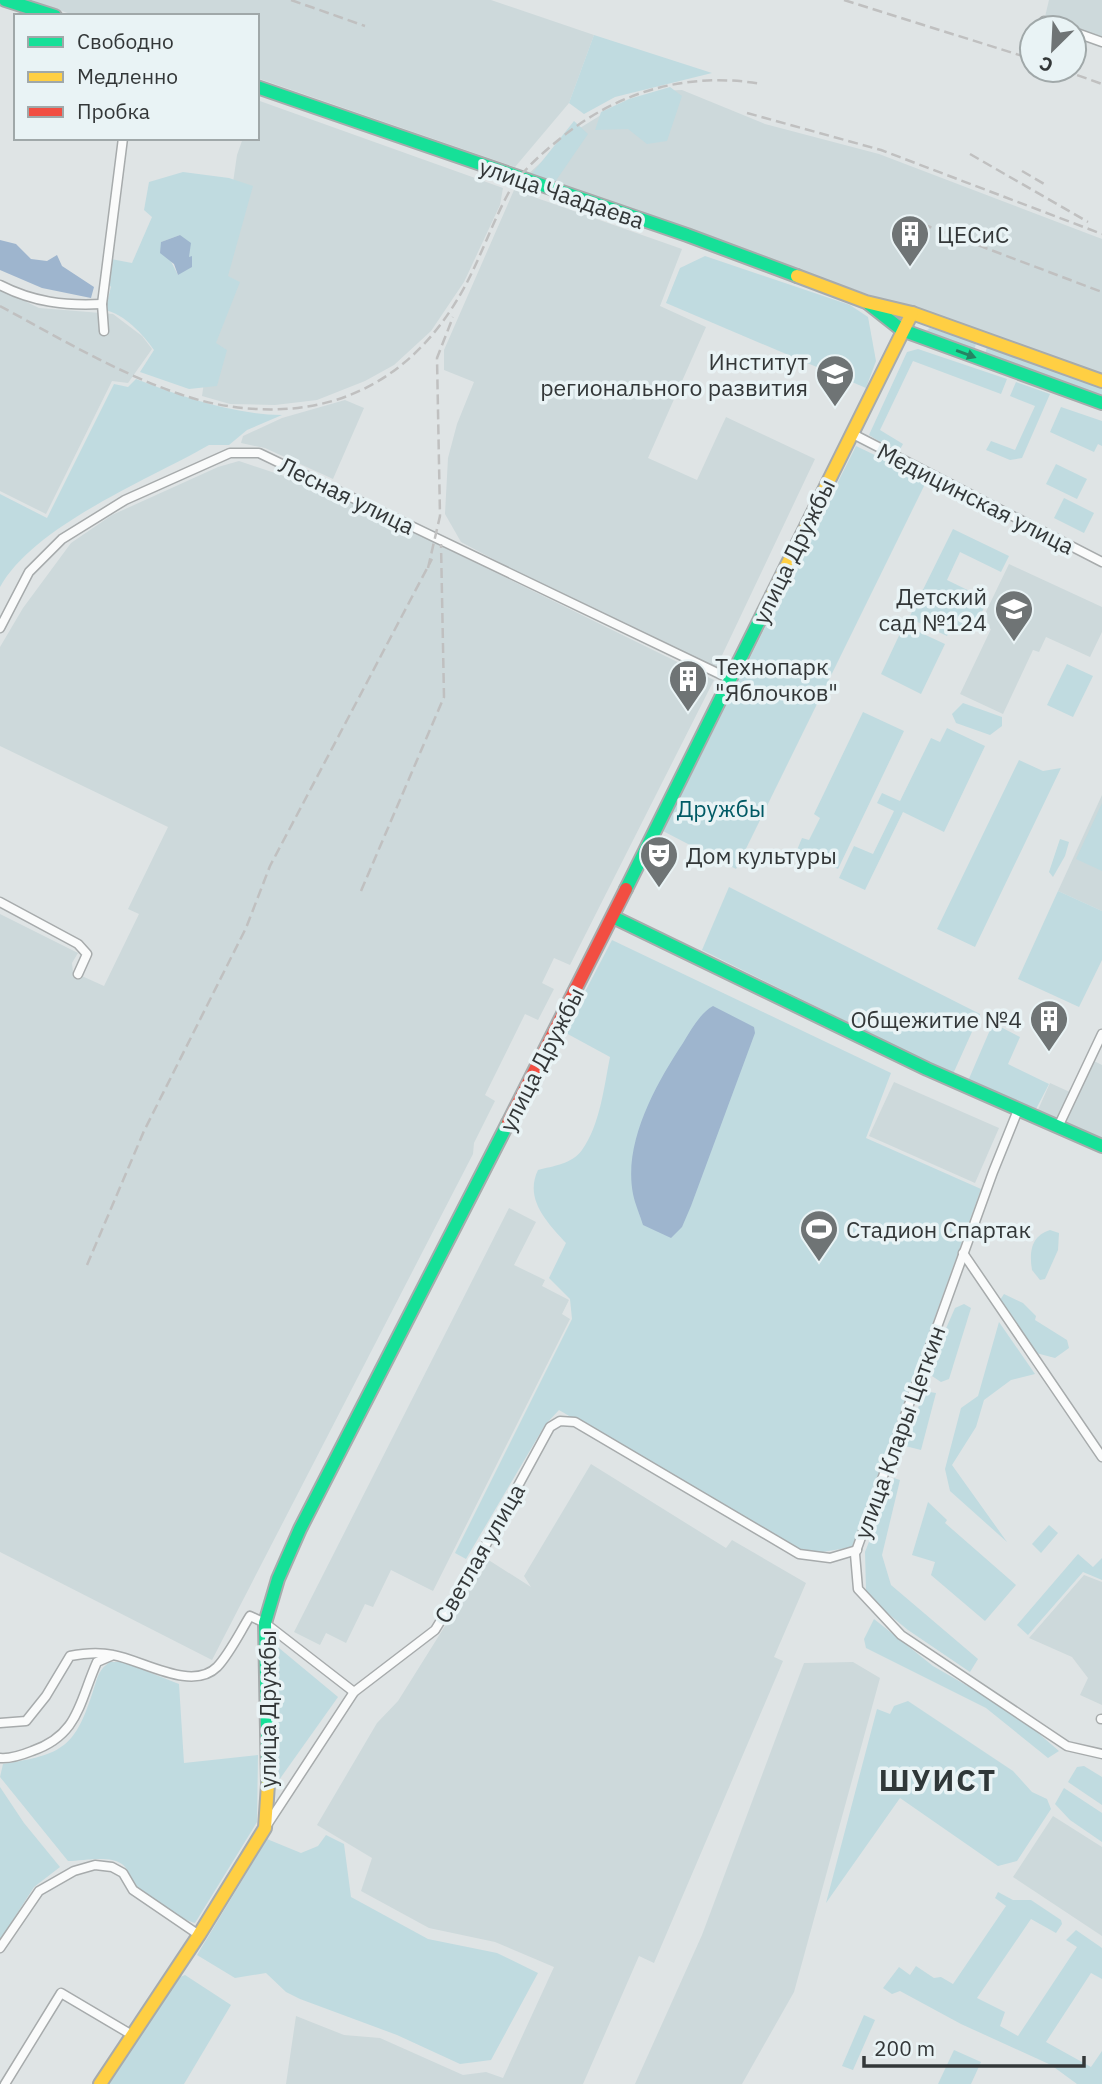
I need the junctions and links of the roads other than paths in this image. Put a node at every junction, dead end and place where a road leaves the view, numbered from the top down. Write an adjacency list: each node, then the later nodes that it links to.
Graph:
1 (5, 0): 2 (main road)
2 (49, 14)
3 (259, 88): 6 (main road, улица Чаадаева)
4 (123, 140): 7 (street)
5 (0, 285): 7 (street)
6 (866, 302): 8 (main road, улица Чаадаева); 9 (main road, улица Чаадаева)
7 (102, 304): 10 (street)
8 (912, 313): 9 (main road, улица Дружбы); 11 (main road, улица Чаадаева)
9 (902, 330): 12 (main road, улица Чаадаева, one-way to 12); 13 (main road, улица Дружбы)
10 (104, 331)
11 (1102, 381)
12 (1102, 403)
13 (851, 433): 14 (street, Медицинская улица); 16 (main road, улица Дружбы)
14 (1102, 562)
15 (0, 628): 16 (street, Лесная улица)
16 (730, 679): 18 (main road, улица Дружбы)
17 (0, 902): 19 (street)
18 (613, 917): 21 (main road); 27 (main road, улица Дружбы)
19 (78, 974)
20 (1102, 1034): 22 (street)
21 (1018, 1110): 22 (main road); 24 (street, улица Клары Цеткин)
22 (1058, 1127): 23 (main road)
23 (1102, 1146)
24 (963, 1253): 25 (street); 26 (street, улица Клары Цеткин)
25 (1102, 1457)
26 (857, 1550): 29 (street, Светлая улица); 31 (street, улица Клары Цеткин)
27 (265, 1623): 28 (street); 29 (street); 33 (main road, улица Дружбы)
28 (114, 1655): 30 (street); 32 (street)
29 (354, 1692): 33 (street, Светлая улица)
30 (0, 1723)
31 (1102, 1754)
32 (0, 1758)
33 (265, 1828): 34 (main road, Светлая улица)
34 (199, 1935): 35 (street); 36 (main road, Светлая улица)
35 (0, 1948)
36 (132, 2035): 37 (street); 38 (main road, Светлая улица)
37 (5, 2084)
38 (100, 2084)

